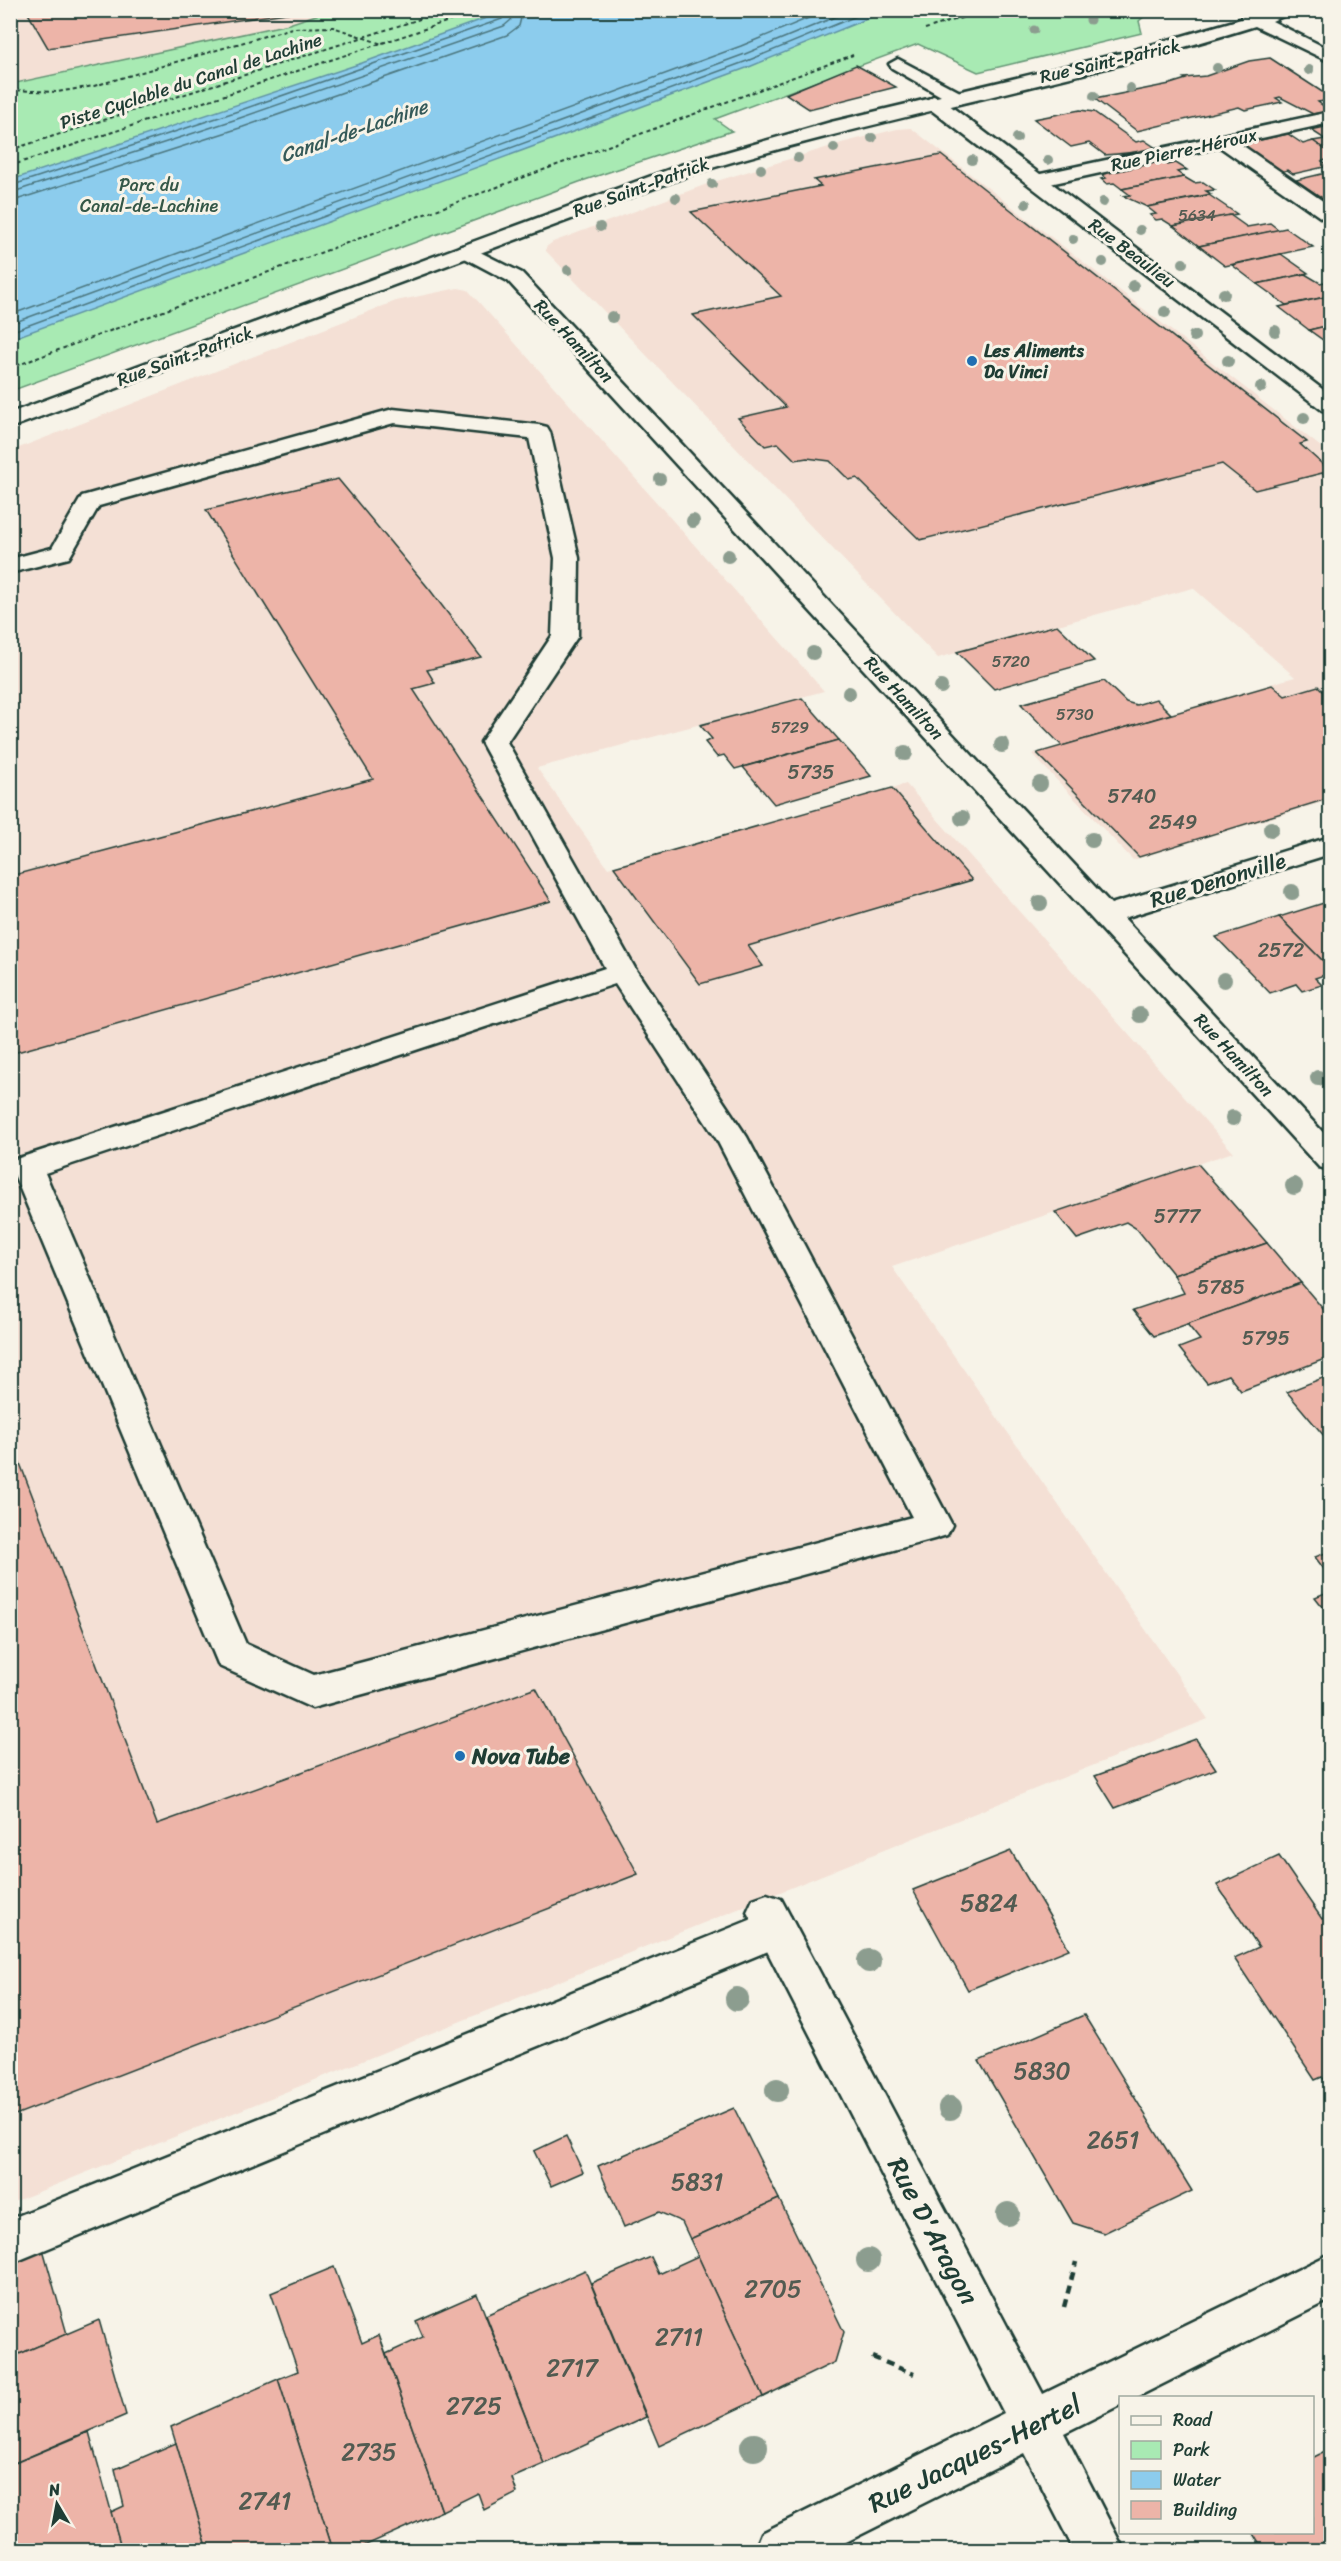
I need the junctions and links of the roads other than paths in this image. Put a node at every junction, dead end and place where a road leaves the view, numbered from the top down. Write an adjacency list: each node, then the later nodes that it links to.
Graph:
1 (1232, 10): 3 (street)
2 (1289, 10): 3 (street, Rue Saint-Patrick)
3 (1257, 21): 4 (street); 6 (street, Rue Saint-Patrick)
4 (1330, 57)
5 (898, 64): 6 (street)
6 (954, 96): 7 (street, Rue Saint-Patrick)
7 (933, 102): 10 (street, Rue Beaulieu); 12 (street, Rue Saint-Patrick)
8 (1330, 118): 9 (street, Rue Pierre-Héroux)
9 (1223, 141): 10 (street, Rue Pierre-Héroux); 11 (street)
10 (1036, 181): 13 (street, Rue Beaulieu)
11 (1330, 215)
12 (466, 251): 14 (street, Rue Saint-Patrick); 17 (street, Rue Hamilton)
13 (1330, 405)
14 (10, 422)
15 (10, 566): 18 (street)
16 (1330, 845): 17 (street, Rue Denonville)
17 (1105, 915): 19 (street, Rue Hamilton)
18 (622, 972): 18 (street)
19 (1330, 1159)
20 (10, 2242): 22 (street, Rue D'Aragon)
21 (1330, 2276): 22 (street, Rue Jacques-Hertel)
22 (1035, 2424): 23 (street, Rue Jacques-Hertel); 24 (street, Rue D'Aragon)
23 (779, 2550)
24 (1100, 2550)

